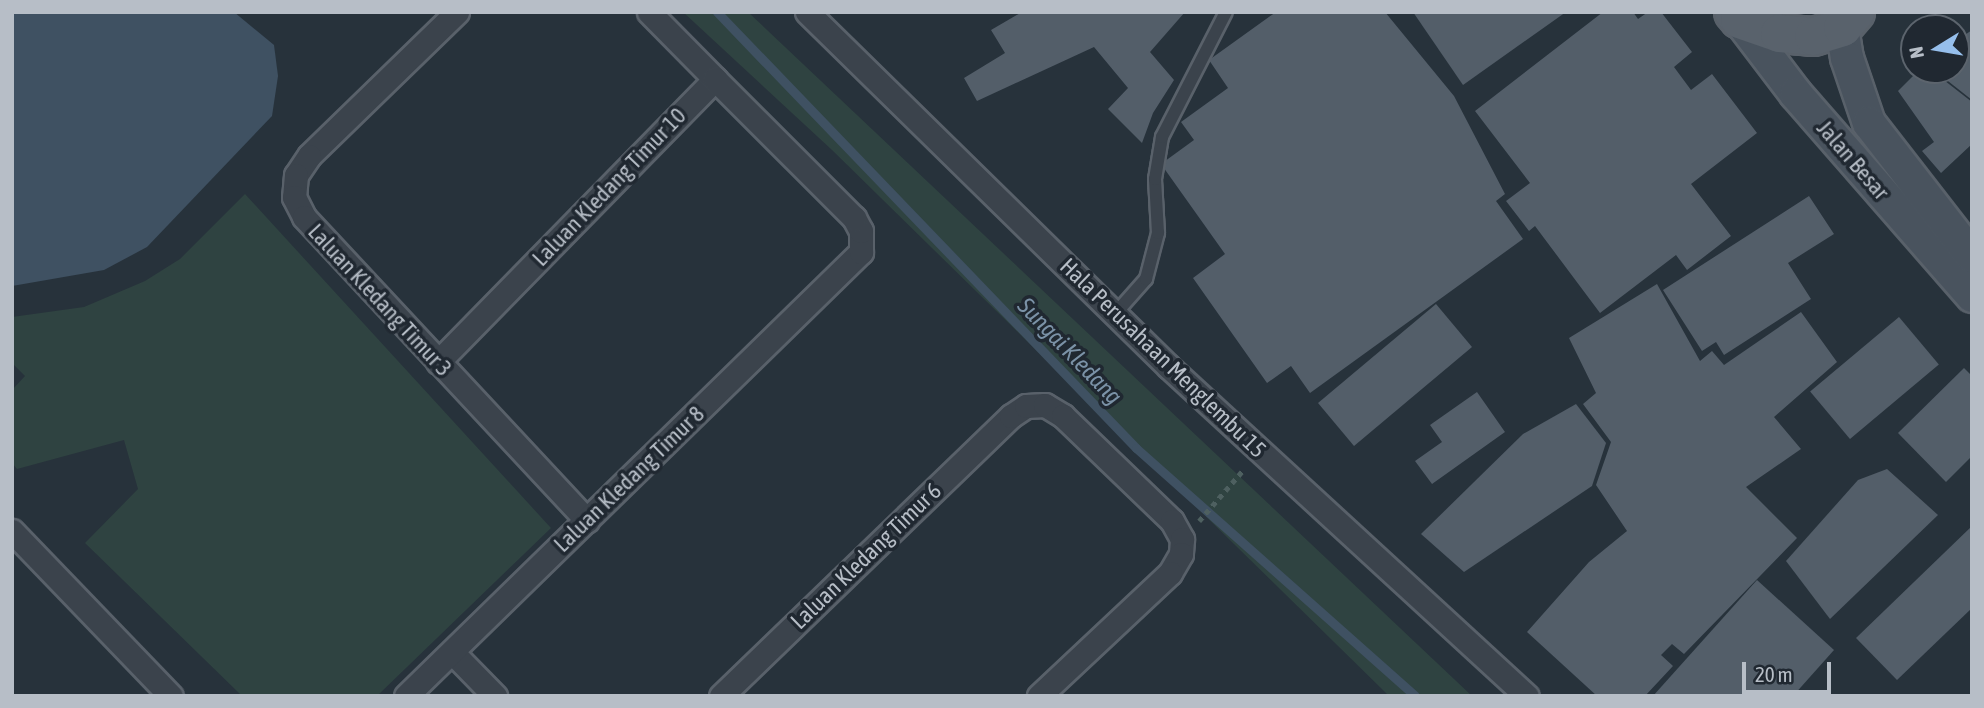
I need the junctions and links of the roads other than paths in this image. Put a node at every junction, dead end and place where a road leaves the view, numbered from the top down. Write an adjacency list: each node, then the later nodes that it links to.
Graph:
1 (457, 12): 11 (street, Laluan Kledang Timur 3)
2 (649, 12): 7 (street)
3 (807, 12): 10 (street, Hala Perusahaan Menglembu 15)
4 (1226, 12): 10 (lane)
5 (1736, 16): 6 (main road); 9 (main road, Jalan Besar)
6 (1849, 20): 8 (main road, Jalan Besar)
7 (715, 79): 11 (street, Laluan Kledang Timur 10); 12 (street, Laluan Kledang Timur 8)
8 (1972, 256)
9 (1972, 296)
10 (1115, 314): 20 (street, Hala Perusahaan Menglembu 15)
11 (438, 362): 12 (street, Laluan Kledang Timur 3)
12 (587, 521): 14 (street, Laluan Kledang Timur 8)
13 (12, 531): 15 (street)
14 (452, 652): 16 (street, Laluan Kledang Timur 8); 17 (street)
15 (171, 696)
16 (406, 696)
17 (495, 696)
18 (721, 696): 19 (street, Laluan Kledang Timur 6)
19 (1039, 696)
20 (1527, 696)

